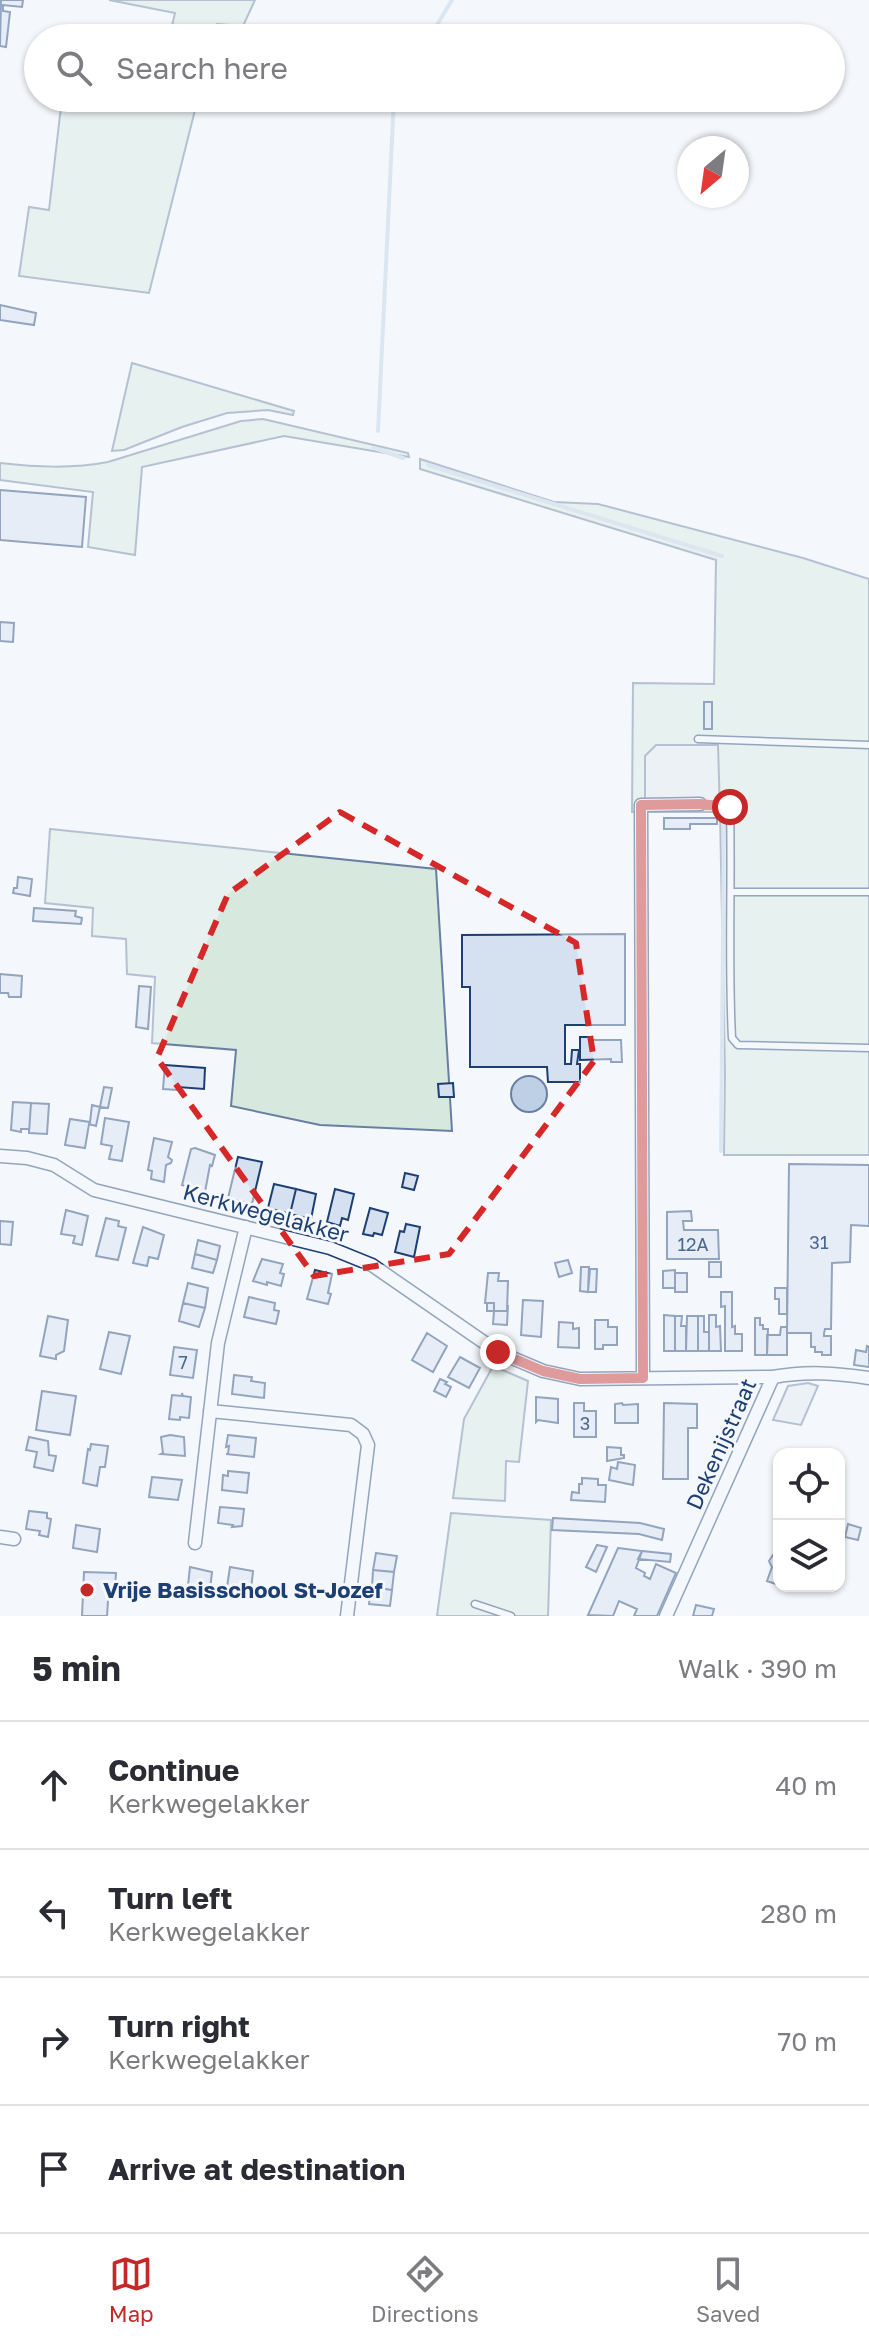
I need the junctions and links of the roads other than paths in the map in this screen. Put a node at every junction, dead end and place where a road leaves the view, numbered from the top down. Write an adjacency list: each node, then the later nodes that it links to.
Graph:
1 (698, 739): 2 (lane)
2 (869, 745)
3 (700, 804): 4 (lane); 10 (street)
4 (731, 892): 5 (lane); 6 (lane)
5 (869, 892)
6 (869, 1048)
7 (0, 1156): 8 (street, Kerkwegelakker)
8 (246, 1227): 10 (street, Kerkwegelakker); 12 (street)
9 (773, 1377): 10 (street, Kerkwegelakker); 11 (street, Dekenijstraat); 19 (street, Dekenijstraat)
10 (643, 1378)
11 (869, 1378)
12 (210, 1411): 15 (street); 17 (street)
13 (0, 1537): 14 (street)
14 (14, 1539)
15 (195, 1543)
16 (475, 1604): 18 (lane)
17 (347, 1616)
18 (511, 1616)
19 (666, 1616)

